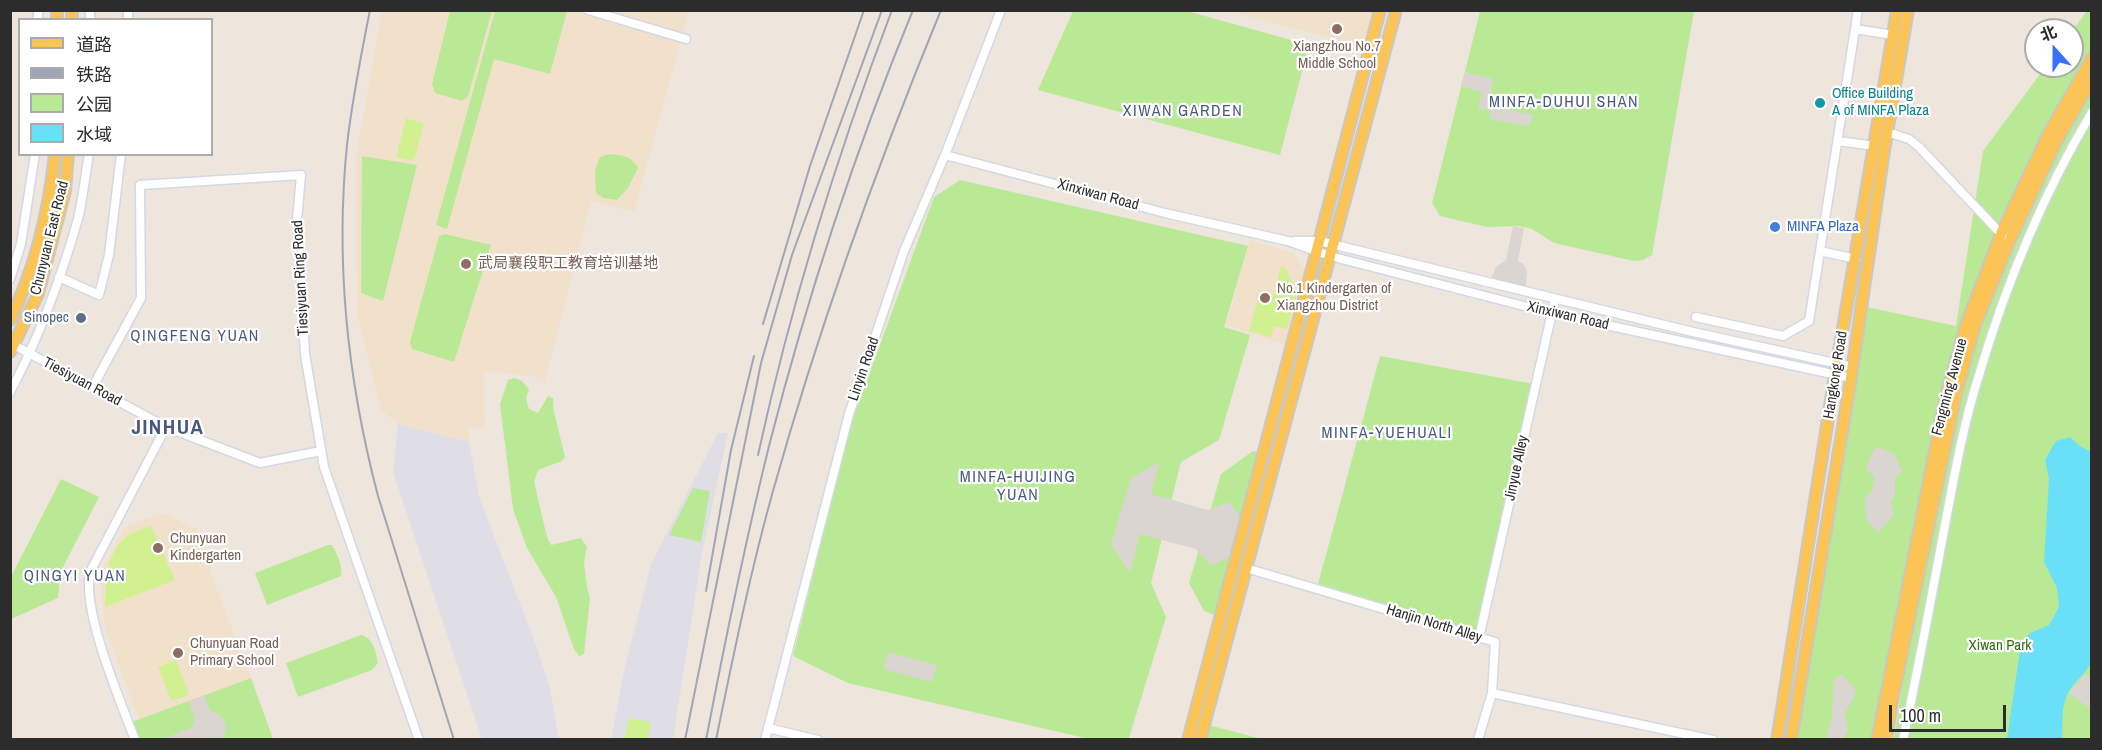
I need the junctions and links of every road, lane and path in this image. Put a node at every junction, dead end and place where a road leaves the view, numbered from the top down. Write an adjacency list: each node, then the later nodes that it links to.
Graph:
1 (588, 10): 10 (street)
2 (1001, 10): 17 (street, Linyin Road)
3 (1380, 10): 24 (main road)
4 (1396, 10): 26 (main road)
5 (1858, 10): 8 (street)
6 (1897, 10): 9 (main road, Hangkong Road)
7 (1908, 10): 14 (main road, Hangkong Road)
8 (1855, 29): 9 (street); 15 (street)
9 (1893, 35): 16 (main road, Hangkong Road)
10 (686, 39)
11 (2091, 58): 25 (main road, Fengming Avenue)
12 (2091, 79): 25 (main road, Fengming Avenue)
13 (2091, 112): 31 (street)
14 (1887, 132): 25 (street); 41 (main road, Hangkong Road)
15 (1838, 141): 16 (street); 27 (street)
16 (1875, 146): 30 (main road, Hangkong Road)
17 (945, 155): 23 (street, Xinxiwan Road); 50 (street, Linyin Road)
18 (35, 156): 33 (street)
19 (55, 156): 37 (main road, Chunyuan East Road)
20 (68, 156): 38 (main road, Chunyuan East Road)
21 (89, 156): 32 (street)
22 (121, 156): 32 (street)
23 (1288, 241): 24 (street, Xinxiwan Road); 28 (street, Xinxiwan Road)
24 (1319, 241): 26 (street, Xinxiwan Road); 28 (main road)
25 (2005, 242): 31 (street); 61 (main road, Fengming Avenue); 62 (main road, Fengming Avenue)
26 (1333, 245): 29 (main road); 34 (street, Xinxiwan Road)
27 (1820, 251): 30 (street); 36 (street)
28 (1316, 252): 29 (street, Xinxiwan Road); 55 (main road)
29 (1330, 256): 35 (street, Xinxiwan Road); 47 (main road)
30 (1856, 259): 40 (main road, Hangkong Road)
31 (2019, 260): 63 (street)
32 (59, 277): 39 (street)
33 (10, 279)
34 (1554, 298): 35 (street, Jinyue Alley); 40 (street, Xinxiwan Road)
35 (1551, 313): 42 (street, Xinxiwan Road); 48 (street, Jinyue Alley)
36 (1696, 317)
37 (10, 320)
38 (12, 348): 39 (street, Tiesiyuan Road)
39 (30, 354): 43 (street, Tiesiyuan Road); 44 (street)
40 (1837, 363): 41 (street, Xinxiwan Road); 42 (main road, Hangkong Road)
41 (1852, 373): 42 (street, Xinxiwan Road); 60 (main road, Hangkong Road)
42 (1835, 375): 59 (main road, Hangkong Road)
43 (92, 387): 45 (street, Tiesiyuan Road); 46 (street, Tiesiyuan Ring Road)
44 (10, 392)
45 (166, 427): 46 (street, Tiesiyuan Road); 51 (street)
46 (321, 451): 52 (street, Tiesiyuan Ring Road)
47 (1246, 568): 48 (street, Hanjin North Alley); 56 (main road)
48 (1479, 638): 49 (street, Hanjin North Alley)
49 (1492, 693): 57 (street); 58 (street)
50 (768, 728): 53 (street, Linyin Road); 54 (street)
51 (135, 740)
52 (419, 740)
53 (765, 740)
54 (818, 740)
55 (1188, 740)
56 (1200, 740)
57 (1478, 740)
58 (1713, 740)
59 (1777, 740)
60 (1791, 740)
61 (1877, 740)
62 (1886, 740)
63 (1903, 740)

